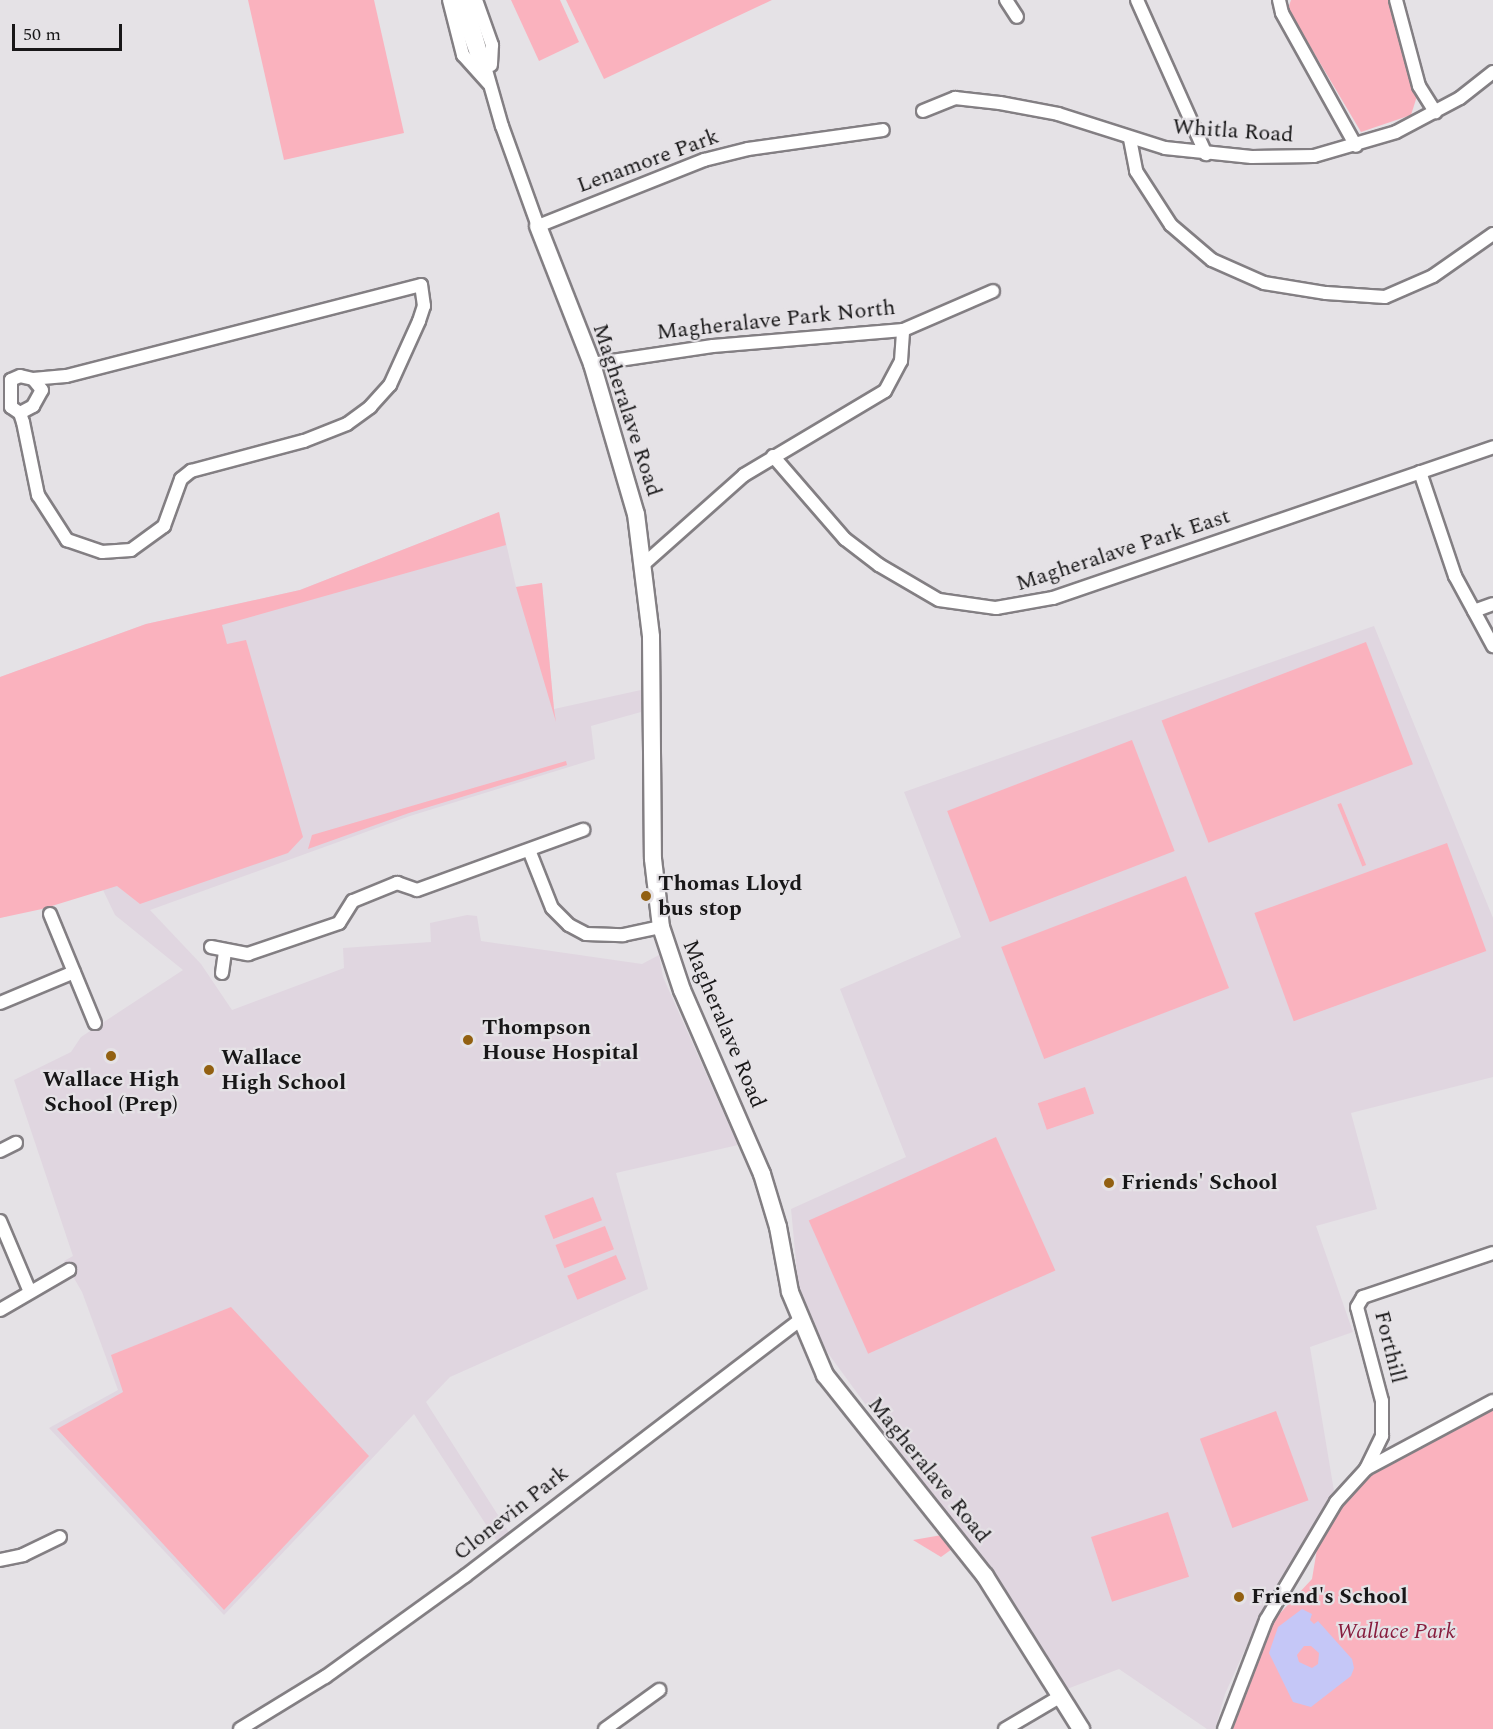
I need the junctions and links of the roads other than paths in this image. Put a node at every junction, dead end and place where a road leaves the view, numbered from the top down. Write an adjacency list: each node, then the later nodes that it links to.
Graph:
1 (449, 0): 9 (street, Magheralave Road)
2 (457, 0): 9 (street, Magheralave Road)
3 (466, 0): 9 (street, Magheralave Road)
4 (476, 0): 9 (street, Magheralave Road)
5 (1137, 0): 15 (street)
6 (1279, 0): 14 (street)
7 (1396, 0): 11 (street)
8 (1493, 72): 11 (street, Whitla Road)
9 (489, 85): 16 (street, Magheralave Road)
10 (923, 111): 13 (street, Whitla Road)
11 (1435, 112): 14 (street, Whitla Road)
12 (884, 130): 16 (street, Lenamore Park)
13 (1130, 139): 15 (street, Whitla Road); 17 (street)
14 (1356, 146): 15 (street, Whitla Road)
15 (1206, 154)
16 (538, 226): 20 (street, Magheralave Road)
17 (1493, 234)
18 (993, 291): 19 (street, Magheralave Park North)
19 (903, 330): 20 (street, Magheralave Park North); 25 (street)
20 (592, 364): 27 (street, Magheralave Road)
21 (5, 379): 22 (street); 23 (street)
22 (33, 379): 23 (street); 23 (street)
23 (20, 413)
24 (1493, 447): 26 (street, Magheralave Park East)
25 (773, 456): 26 (street, Magheralave Park East); 27 (street)
26 (1420, 472): 29 (street)
27 (645, 563): 34 (street, Magheralave Road)
28 (1493, 604): 29 (street)
29 (1474, 612): 30 (street)
30 (1493, 646)
31 (584, 830): 32 (street)
32 (529, 850): 34 (street); 36 (street)
33 (50, 914): 37 (street)
34 (661, 927): 48 (street, Magheralave Road)
35 (211, 947): 36 (street)
36 (225, 951): 38 (street)
37 (74, 972): 39 (street); 40 (street)
38 (222, 973)
39 (0, 1002)
40 (95, 1023)
41 (15, 1143): 42 (street)
42 (0, 1151)
43 (0, 1221): 46 (street)
44 (1493, 1253): 50 (street, Forthill)
45 (69, 1270): 46 (street)
46 (30, 1292): 47 (street)
47 (0, 1310)
48 (801, 1319): 54 (street, Magheralave Road); 55 (street, Clonevin Park)
49 (1493, 1401): 50 (street, Forthill)
50 (1366, 1469): 59 (street, Forthill)
51 (60, 1537): 52 (street)
52 (0, 1560)
53 (659, 1690): 56 (street)
54 (1061, 1696): 57 (street); 58 (street, Magheralave Road)
55 (246, 1727)
56 (605, 1729)
57 (1005, 1729)
58 (1081, 1729)
59 (1224, 1729)

